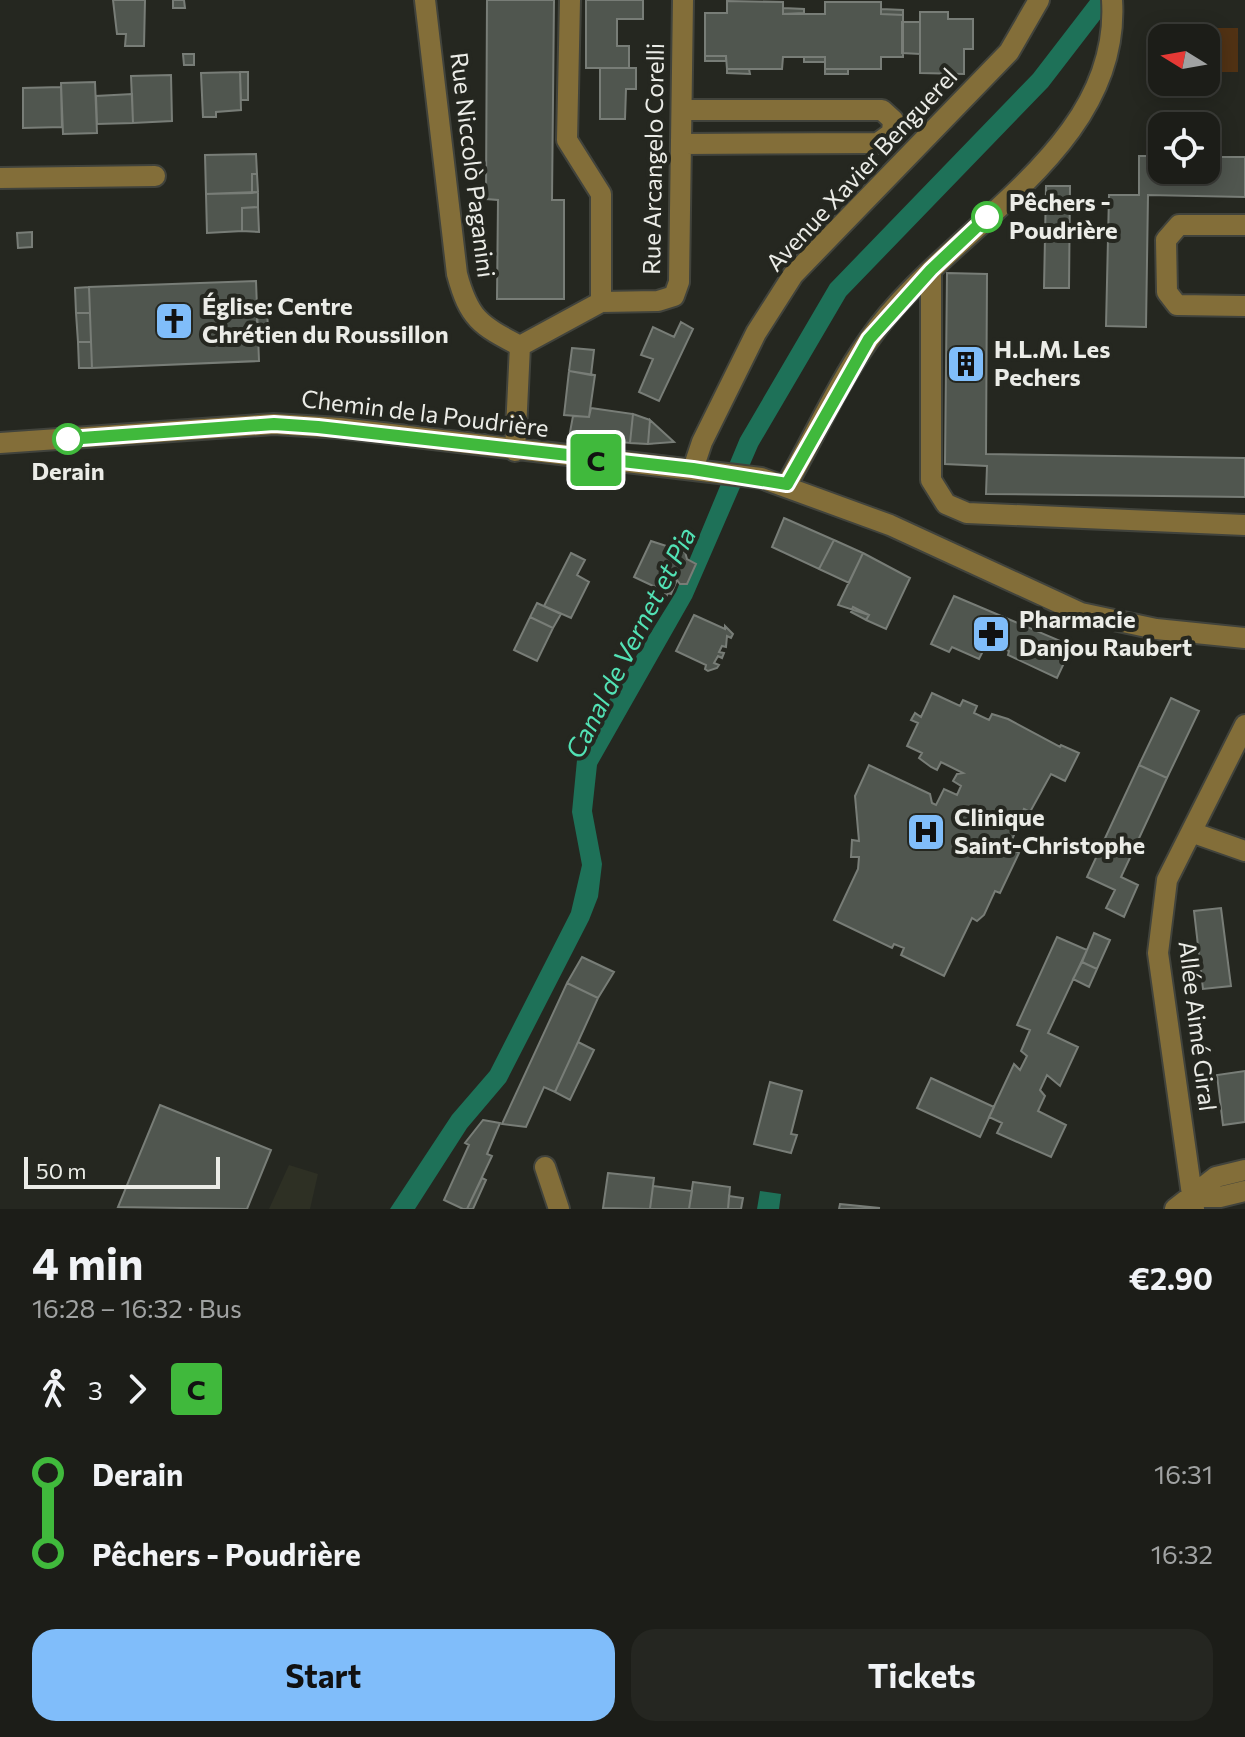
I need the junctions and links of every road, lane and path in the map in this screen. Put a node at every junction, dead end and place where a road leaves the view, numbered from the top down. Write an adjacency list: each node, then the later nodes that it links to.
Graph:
1 (425, 0): 14 (street, Rue Niccolò Paganini)
2 (570, 0): 12 (street)
3 (683, 0): 6 (street, Rue Arcangelo Corelli)
4 (1039, 0): 17 (street, Avenue Xavier Benguerel)
5 (1112, 0): 11 (street)
6 (683, 110): 7 (street, Rue Arcangelo Corelli); 7 (street)
7 (682, 144): 12 (street, Rue Arcangelo Corelli)
8 (155, 176): 9 (street)
9 (0, 178)
10 (1245, 225): 13 (street)
11 (931, 270): 18 (street); 19 (street)
12 (601, 302): 14 (street, Rue Arcangelo Corelli)
13 (1245, 306)
14 (520, 346): 16 (street)
15 (0, 443): 16 (street, Chemin de la Poudrière)
16 (515, 451): 17 (street, Chemin de la Poudrière)
17 (693, 469): 18 (street, Chemin de la Poudrière)
18 (787, 484): 20 (street, Chemin de la Poudrière)
19 (1245, 525)
20 (1245, 638)
21 (1245, 725): 22 (street, Allée Aimé Giral)
22 (1191, 832): 23 (street); 27 (street, Allée Aimé Giral)
23 (1245, 851)
24 (545, 1167): 28 (street)
25 (1245, 1170): 27 (street)
26 (1245, 1191): 27 (street)
27 (1193, 1203): 29 (street)
28 (559, 1209)
29 (1175, 1209)

